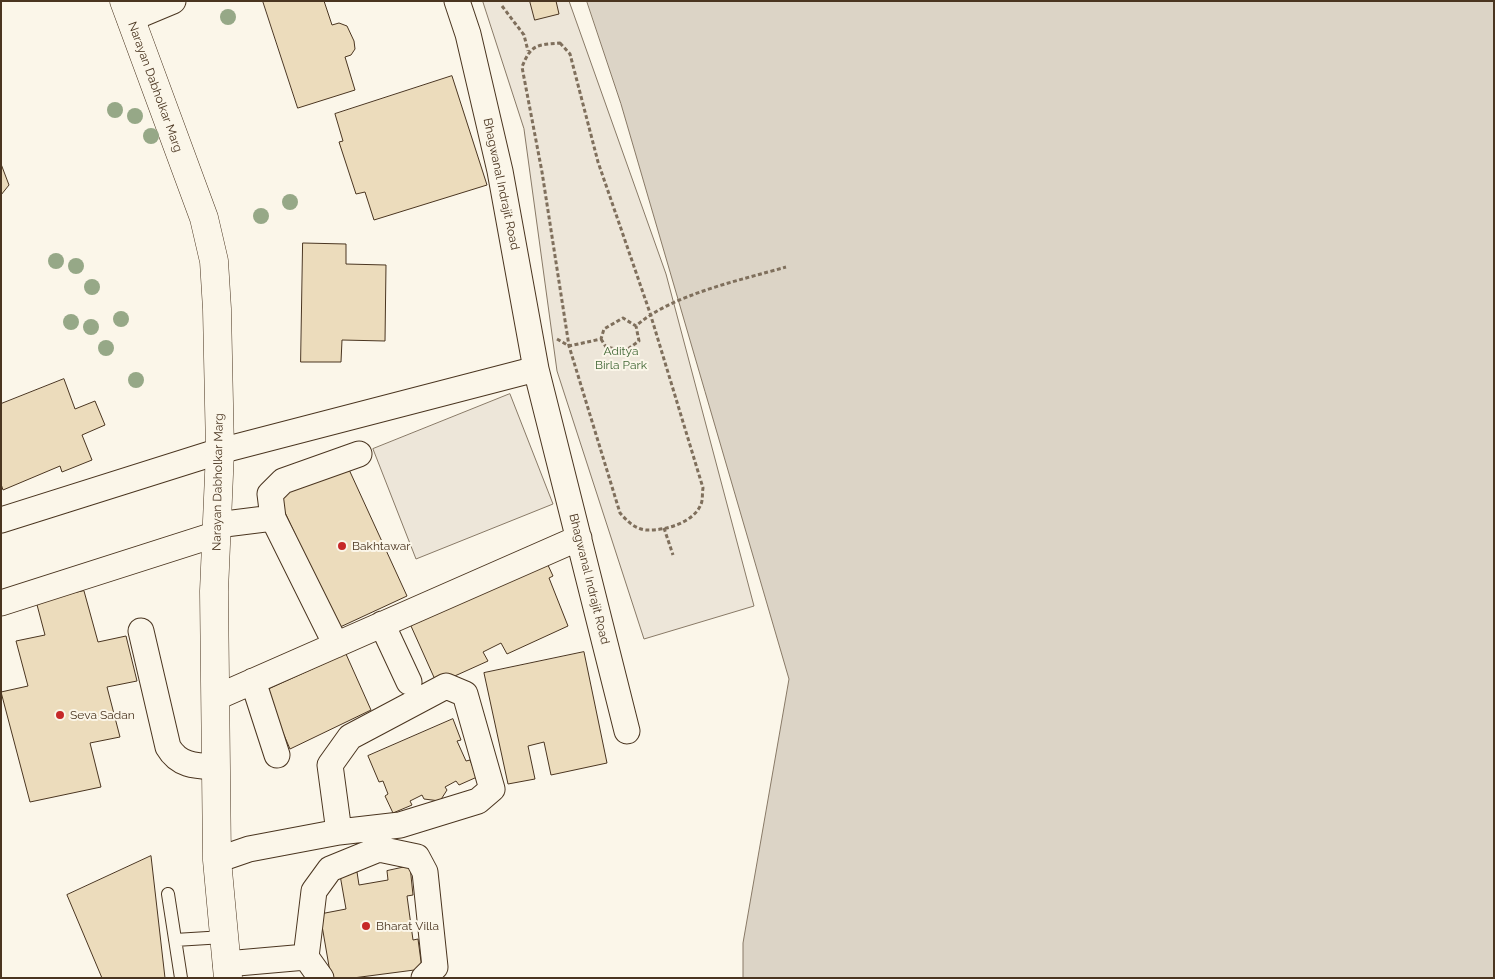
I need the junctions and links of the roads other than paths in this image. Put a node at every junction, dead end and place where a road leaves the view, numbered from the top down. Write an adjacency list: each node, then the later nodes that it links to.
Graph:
1 (173, 1): 3 (street)
2 (457, 1): 4 (street, Bhagwanal Indrajit Road)
3 (127, 10): 5 (street, Narayan Dabholkar Marg)
4 (536, 369): 5 (street); 10 (street, Bhagwanal Indrajit Road)
5 (220, 452): 8 (street); 9 (street, Narayan Dabholkar Marg)
6 (359, 454): 7 (street)
7 (273, 518): 9 (street); 14 (street)
8 (1, 520)
9 (217, 529): 11 (street); 17 (street, Narayan Dabholkar Marg)
10 (579, 538): 12 (street); 18 (street, Bhagwanal Indrajit Road)
11 (1, 603)
12 (382, 624): 14 (street); 16 (street)
13 (141, 631): 20 (street)
14 (336, 645): 15 (street)
15 (252, 681): 17 (street); 19 (street)
16 (409, 682)
17 (215, 698): 20 (street, Narayan Dabholkar Marg)
18 (627, 731)
19 (277, 755)
20 (216, 767): 22 (street, Narayan Dabholkar Marg)
21 (339, 832): 21 (street); 22 (street)
22 (217, 860): 24 (street, Narayan Dabholkar Marg)
23 (168, 894): 25 (lane)
24 (224, 936): 25 (lane); 27 (street, Narayan Dabholkar Marg)
25 (175, 940): 28 (lane)
26 (306, 957): 27 (street); 29 (street); 30 (street)
27 (227, 971)
28 (181, 978)
29 (321, 978)
30 (424, 978)

